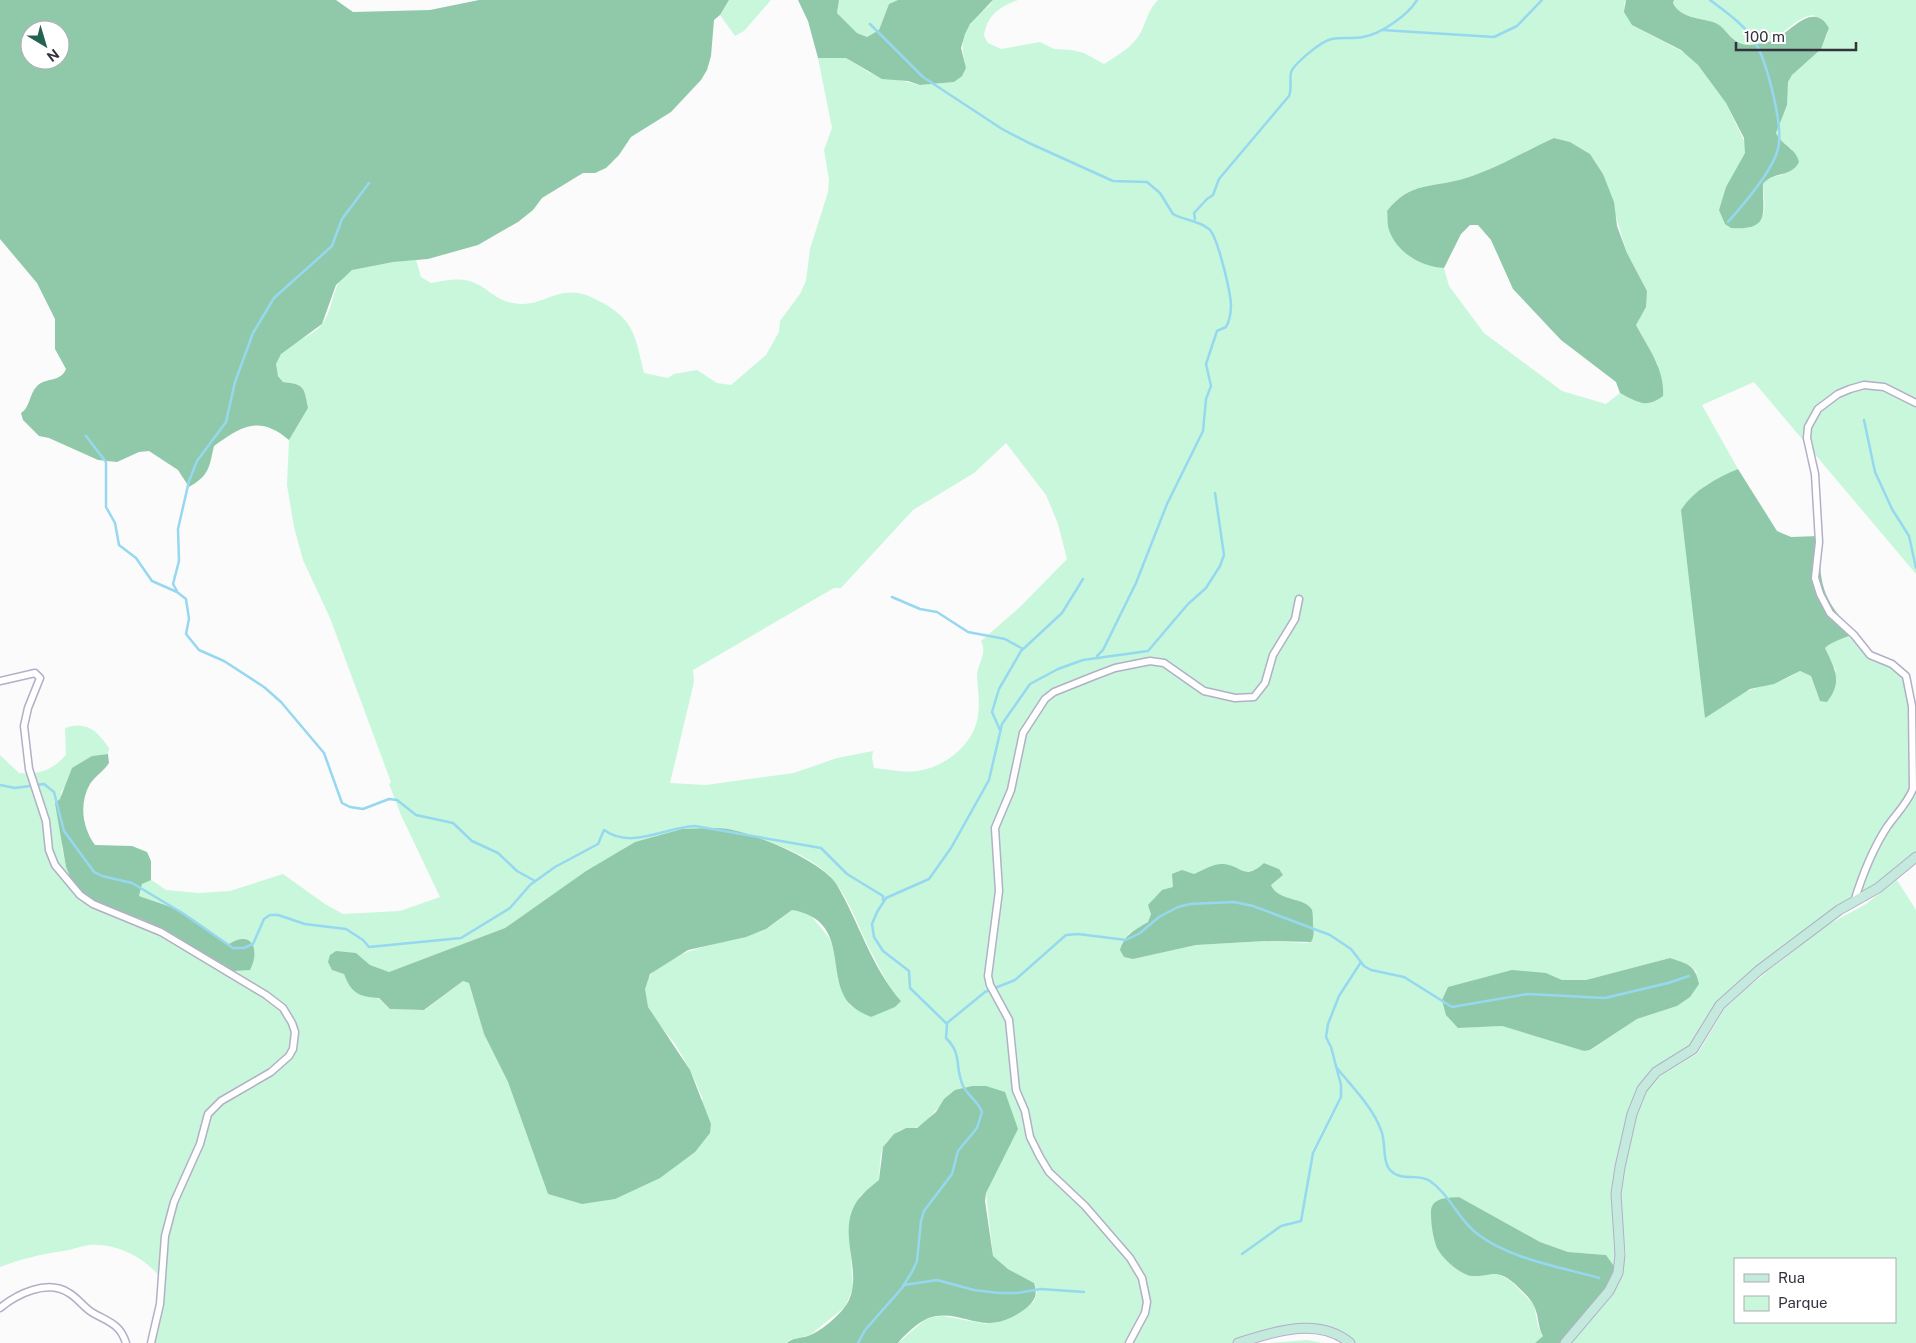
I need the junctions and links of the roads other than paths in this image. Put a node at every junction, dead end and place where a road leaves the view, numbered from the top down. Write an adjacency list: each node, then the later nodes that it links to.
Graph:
1 (1916, 403): 5 (street)
2 (1300, 599): 9 (street)
3 (0, 681): 8 (street)
4 (1916, 857): 5 (main road)
5 (1854, 902): 12 (main road)
6 (0, 1308): 7 (street)
7 (126, 1343)
8 (152, 1343)
9 (1129, 1343)
10 (1238, 1343): 11 (main road)
11 (1350, 1343)
12 (1565, 1343)

